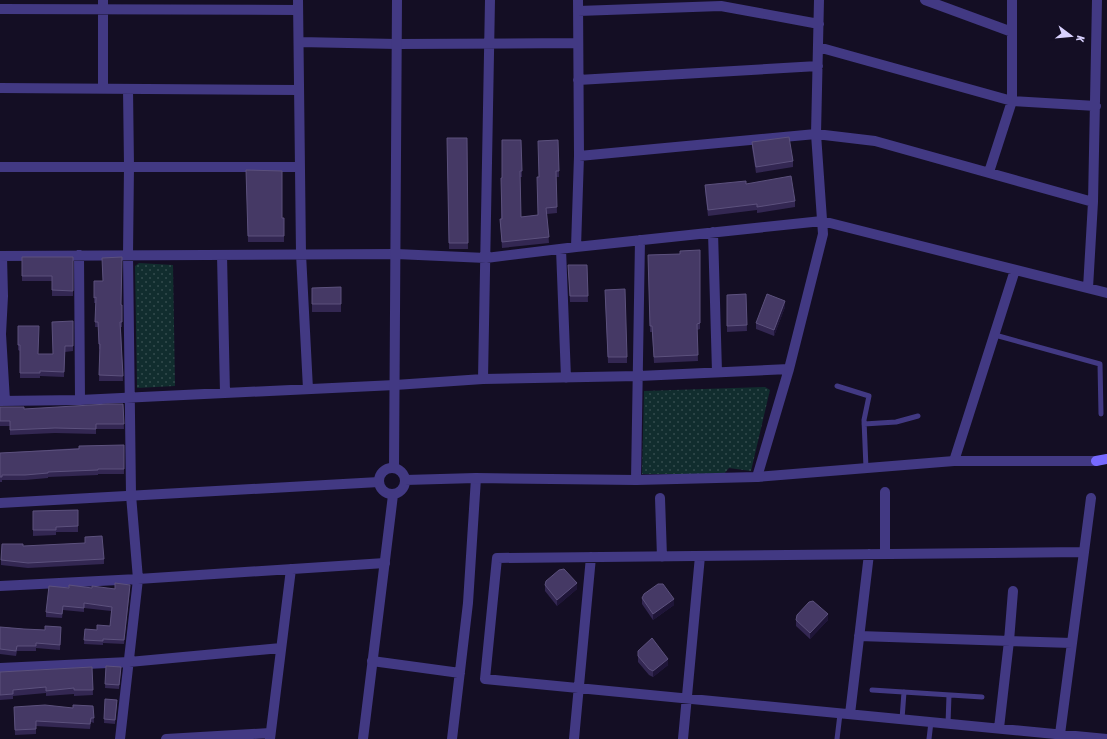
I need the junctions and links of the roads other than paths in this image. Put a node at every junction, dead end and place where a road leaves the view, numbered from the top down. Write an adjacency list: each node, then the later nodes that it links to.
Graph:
1 (397, 0): 17 (street)
2 (490, 0): 18 (street)
3 (578, 0): 12 (street)
4 (819, 0): 13 (street)
5 (925, 0): 14 (street)
6 (1012, 0): 14 (street)
7 (1097, 0): 27 (street)
8 (721, 3): 12 (street); 13 (street)
9 (103, 4): 10 (street); 11 (street); 23 (street)
10 (298, 5): 15 (street)
11 (0, 9)
12 (578, 11): 16 (street)
13 (819, 24): 19 (street)
14 (1012, 32): 26 (street)
15 (299, 42): 17 (street); 25 (street)
16 (578, 43): 18 (street); 21 (street)
17 (397, 44): 18 (street); 42 (street)
18 (490, 44): 46 (street)
19 (818, 47): 20 (street); 26 (street)
20 (818, 66): 21 (street); 28 (street)
21 (578, 80): 29 (street)
22 (0, 88): 23 (street)
23 (103, 89): 24 (street)
24 (128, 89): 25 (street); 30 (street)
25 (299, 90): 32 (street)
26 (1012, 101): 27 (street); 33 (street)
27 (1096, 106): 34 (street)
28 (816, 134): 29 (street); 33 (street); 35 (street)
29 (579, 156): 38 (street)
30 (129, 166): 31 (street); 32 (street); 44 (street)
31 (0, 167)
32 (300, 167): 41 (street)
33 (989, 172): 34 (street)
34 (1093, 202): 48 (street)
35 (822, 220): 36 (street); 47 (street); 51 (street)
36 (713, 232): 37 (street); 52 (street)
37 (640, 240): 38 (street); 53 (street)
38 (576, 247): 39 (street)
39 (561, 249): 46 (street); 54 (street)
40 (222, 254): 41 (street); 44 (street); 59 (street)
41 (301, 254): 42 (street); 58 (street)
42 (396, 254): 46 (street); 56 (street)
43 (80, 255): 44 (street); 45 (street); 61 (street)
44 (128, 255): 60 (street)
45 (1, 256): 62 (street)
46 (486, 258): 55 (street)
47 (1015, 270): 48 (street); 50 (street)
48 (1088, 288): 49 (street)
49 (1107, 293)
50 (994, 335): 63 (lane); 67 (street)
51 (789, 369): 52 (street); 72 (street)
52 (718, 372): 53 (street)
53 (638, 376): 54 (street); 75 (street)
54 (566, 378): 55 (street)
55 (483, 379): 56 (street)
56 (395, 385): 58 (street); 70 (street)
57 (837, 386): 65 (lane)
58 (308, 389): 59 (street)
59 (224, 393): 60 (street)
60 (130, 398): 61 (street); 79 (street)
61 (80, 400): 62 (street)
62 (3, 401)
63 (1101, 414)
64 (918, 416): 65 (lane)
65 (864, 424): 71 (lane)
66 (1107, 459): 68 (main road)
67 (954, 461): 68 (street); 71 (street)
68 (1096, 461): 69 (main road)
69 (1107, 463)
70 (394, 468): 74 (street); 76 (street)
71 (866, 468): 72 (street)
72 (757, 477): 75 (street)
73 (476, 478): 74 (street); 75 (street); 101 (street)
74 (405, 480): 78 (street)
75 (636, 480)
76 (379, 482): 78 (street); 79 (street)
77 (885, 492): 85 (street)
78 (393, 495): 89 (street)
79 (131, 496): 82 (street); 91 (street)
80 (660, 498): 88 (street)
81 (1091, 498): 83 (street)
82 (0, 503)
83 (1084, 552): 85 (street); 96 (street)
84 (869, 554): 85 (street); 86 (street); 94 (street)
85 (885, 554)
86 (700, 556): 88 (street); 107 (street)
87 (591, 557): 88 (street); 102 (street); 102 (street)
88 (662, 557)
89 (385, 563): 90 (street); 98 (street)
90 (292, 568): 91 (street); 97 (street)
91 (138, 579): 92 (street); 99 (street)
92 (0, 586)
93 (1013, 590): 95 (street)
94 (859, 636): 95 (street); 108 (street)
95 (1009, 641): 96 (street); 112 (street)
96 (1072, 644): 113 (street)
97 (281, 648): 99 (street); 114 (street)
98 (372, 661): 101 (street); 117 (street)
99 (129, 662): 100 (street); 115 (street)
100 (0, 668)
101 (460, 673): 118 (street)
102 (579, 688): 107 (street); 119 (street)
103 (872, 690): 104 (lane)
104 (904, 692): 105 (lane); 109 (lane)
105 (949, 695): 106 (lane); 111 (lane)
106 (982, 696)
107 (687, 699): 108 (street); 120 (street)
108 (845, 714): 109 (street); 121 (lane)
109 (902, 719): 110 (street)
110 (931, 722): 111 (street); 122 (lane)
111 (948, 724): 112 (street)
112 (999, 728): 113 (street)
113 (1060, 734): 123 (street)
114 (270, 736): 116 (street)
115 (120, 739)
116 (166, 739)
117 (363, 739)
118 (452, 739)
119 (574, 739)
120 (683, 739)
121 (837, 739)
122 (929, 739)
123 (1107, 739)

